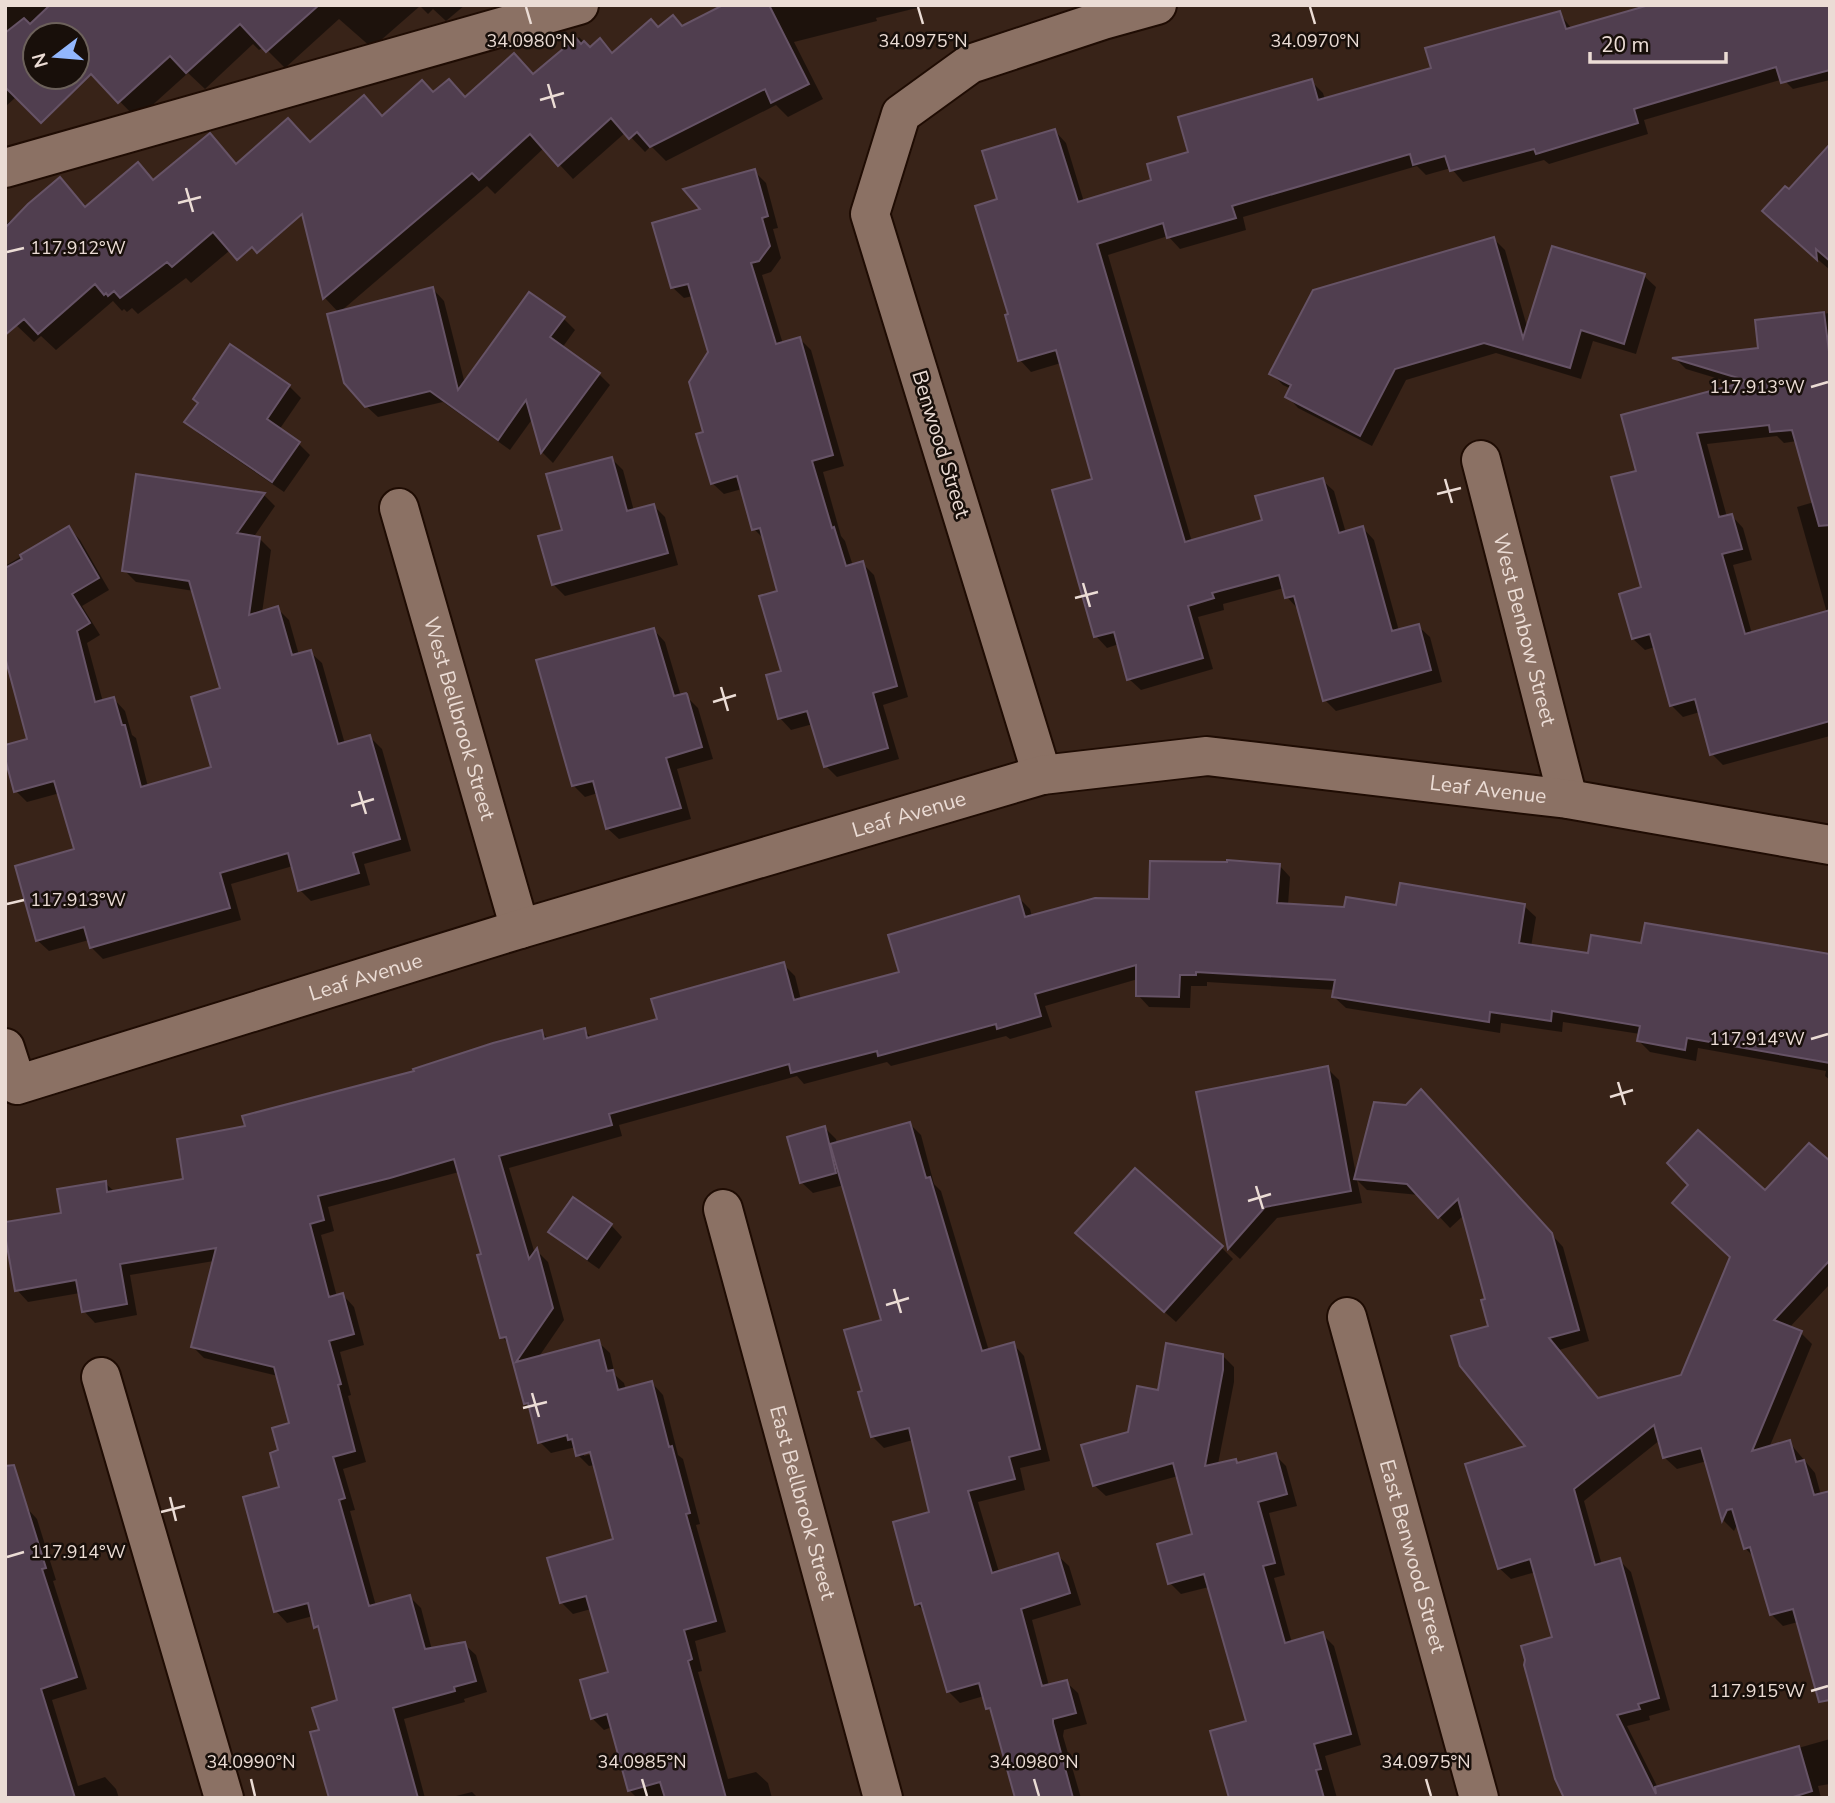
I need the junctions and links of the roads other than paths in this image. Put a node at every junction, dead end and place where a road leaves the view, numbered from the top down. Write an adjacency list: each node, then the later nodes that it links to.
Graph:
1 (579, 5): 4 (street)
2 (1157, 5): 3 (street)
3 (1101, 13): 7 (street, Benwood Street)
4 (5, 168)
5 (1481, 460): 8 (street, West Benbow Street)
6 (399, 508): 10 (street, West Bellbrook Street)
7 (1042, 775): 8 (street, Leaf Avenue); 10 (street, Leaf Avenue)
8 (1569, 799): 9 (street, Leaf Avenue)
9 (1830, 845)
10 (520, 929): 11 (street, Leaf Avenue)
11 (5, 1048)
12 (723, 1209): 16 (street, East Bellbrook Street)
13 (1347, 1317): 17 (street, East Benwood Street)
14 (101, 1377): 15 (street)
15 (224, 1798)
16 (883, 1798)
17 (1479, 1798)

